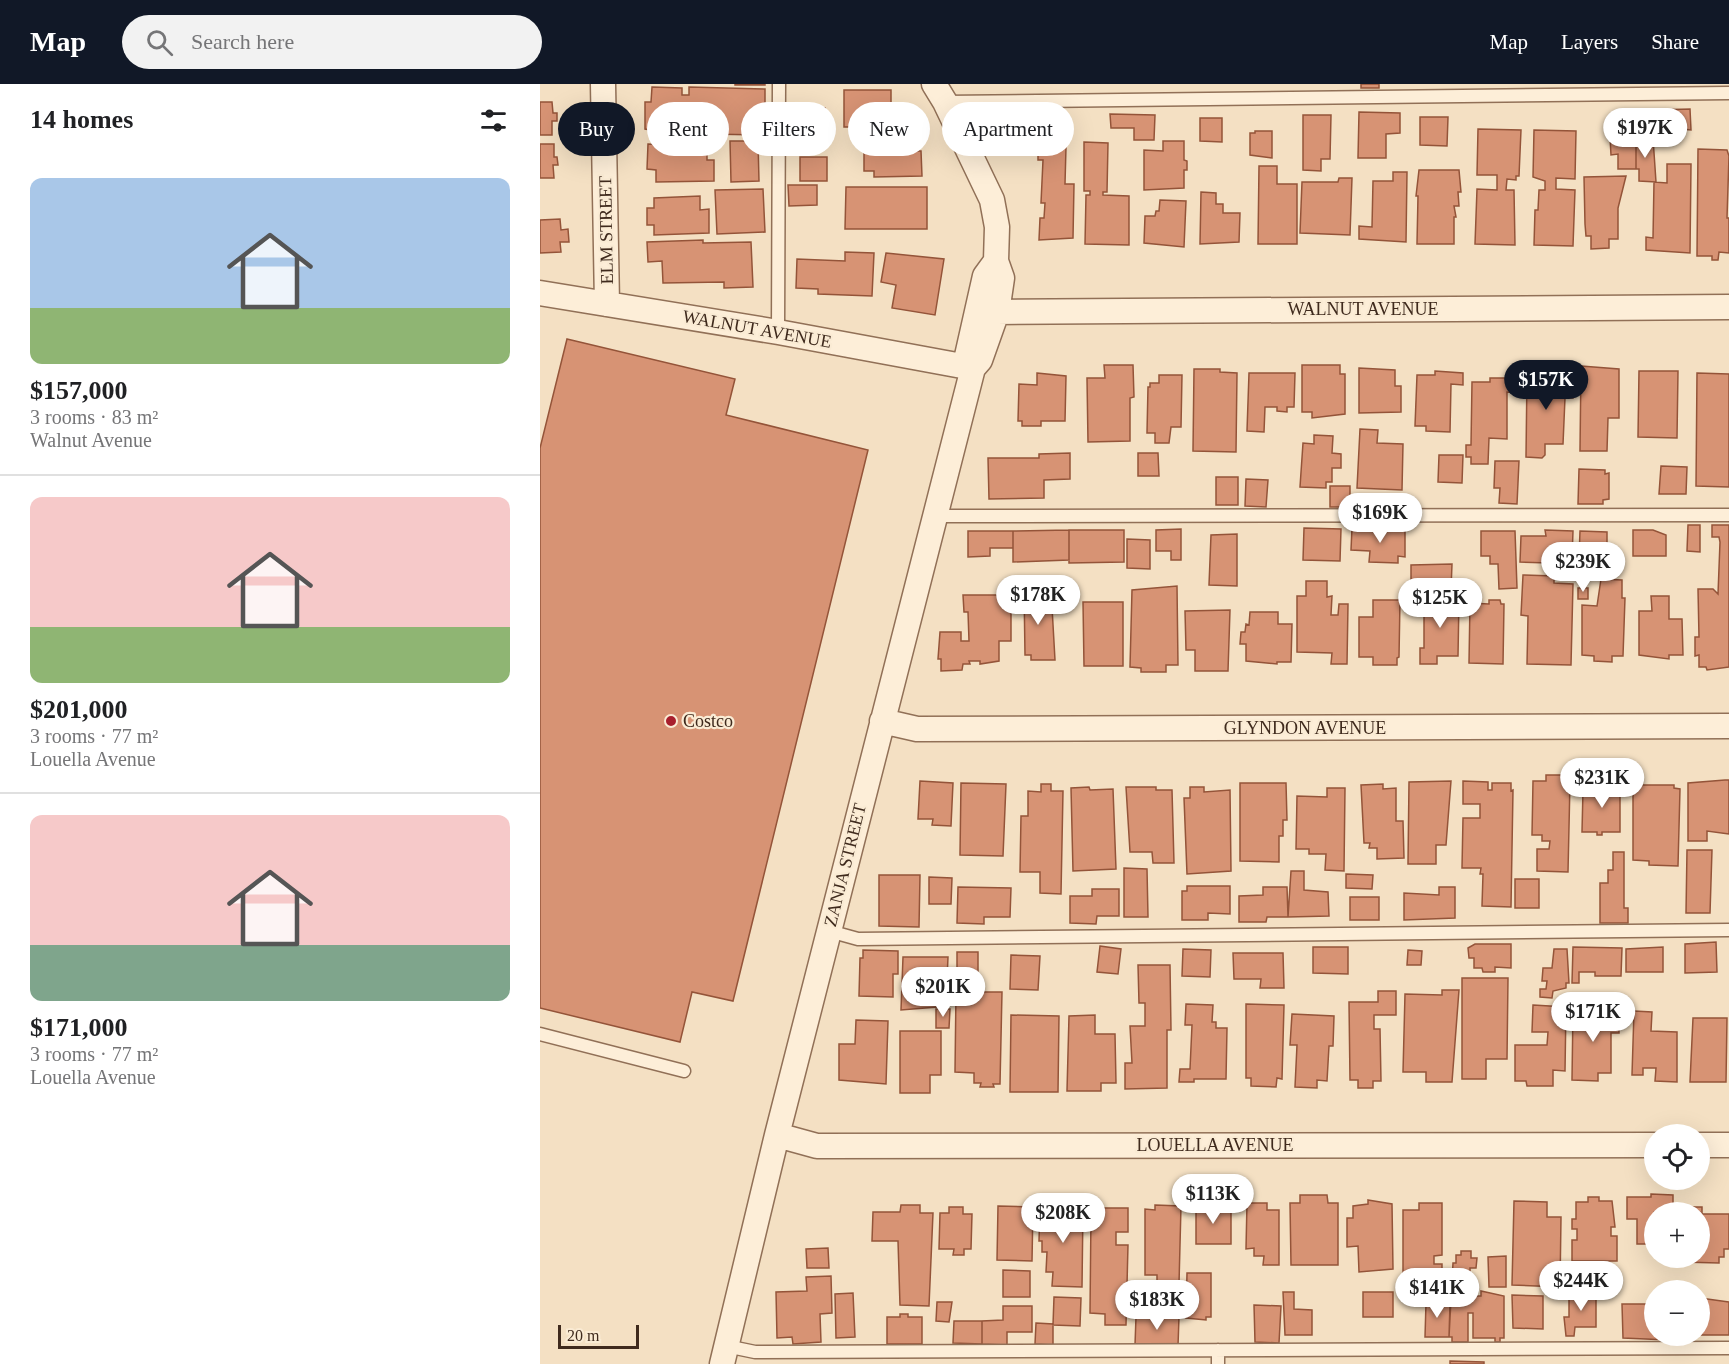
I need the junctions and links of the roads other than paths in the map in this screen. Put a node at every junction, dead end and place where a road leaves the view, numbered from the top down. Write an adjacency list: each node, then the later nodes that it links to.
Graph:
1 (603, 84): 7 (street, ELM STREET)
2 (779, 84): 10 (lane)
3 (940, 93): 4 (lane); 5 (street, ZANJA STREET)
4 (1729, 93)
5 (996, 261): 9 (street, ZANJA STREET); 11 (street, ZANJA STREET)
6 (540, 293): 7 (street, WALNUT AVENUE)
7 (607, 304): 10 (street, WALNUT AVENUE)
8 (1729, 307): 9 (street, WALNUT AVENUE)
9 (997, 312): 11 (street, ZANJA STREET)
10 (778, 332): 11 (street, WALNUT AVENUE)
11 (973, 368): 13 (street, ZANJA STREET)
12 (1729, 515): 13 (lane)
13 (934, 516): 14 (street, ZANJA STREET)
14 (882, 721): 15 (street, GLYNDON AVENUE); 17 (street, ZANJA STREET)
15 (1729, 726)
16 (1729, 930): 17 (lane)
17 (829, 931): 20 (street, ZANJA STREET)
18 (540, 1034): 19 (lane)
19 (684, 1071)
20 (777, 1135): 23 (street, LOUELLA AVENUE); 26 (street, ZANJA STREET)
21 (1710, 1144): 22 (street)
22 (1729, 1144)
23 (1644, 1145)
24 (1729, 1348): 25 (lane)
25 (1218, 1350): 26 (lane); 27 (lane)
26 (724, 1355)
27 (1218, 1364)

